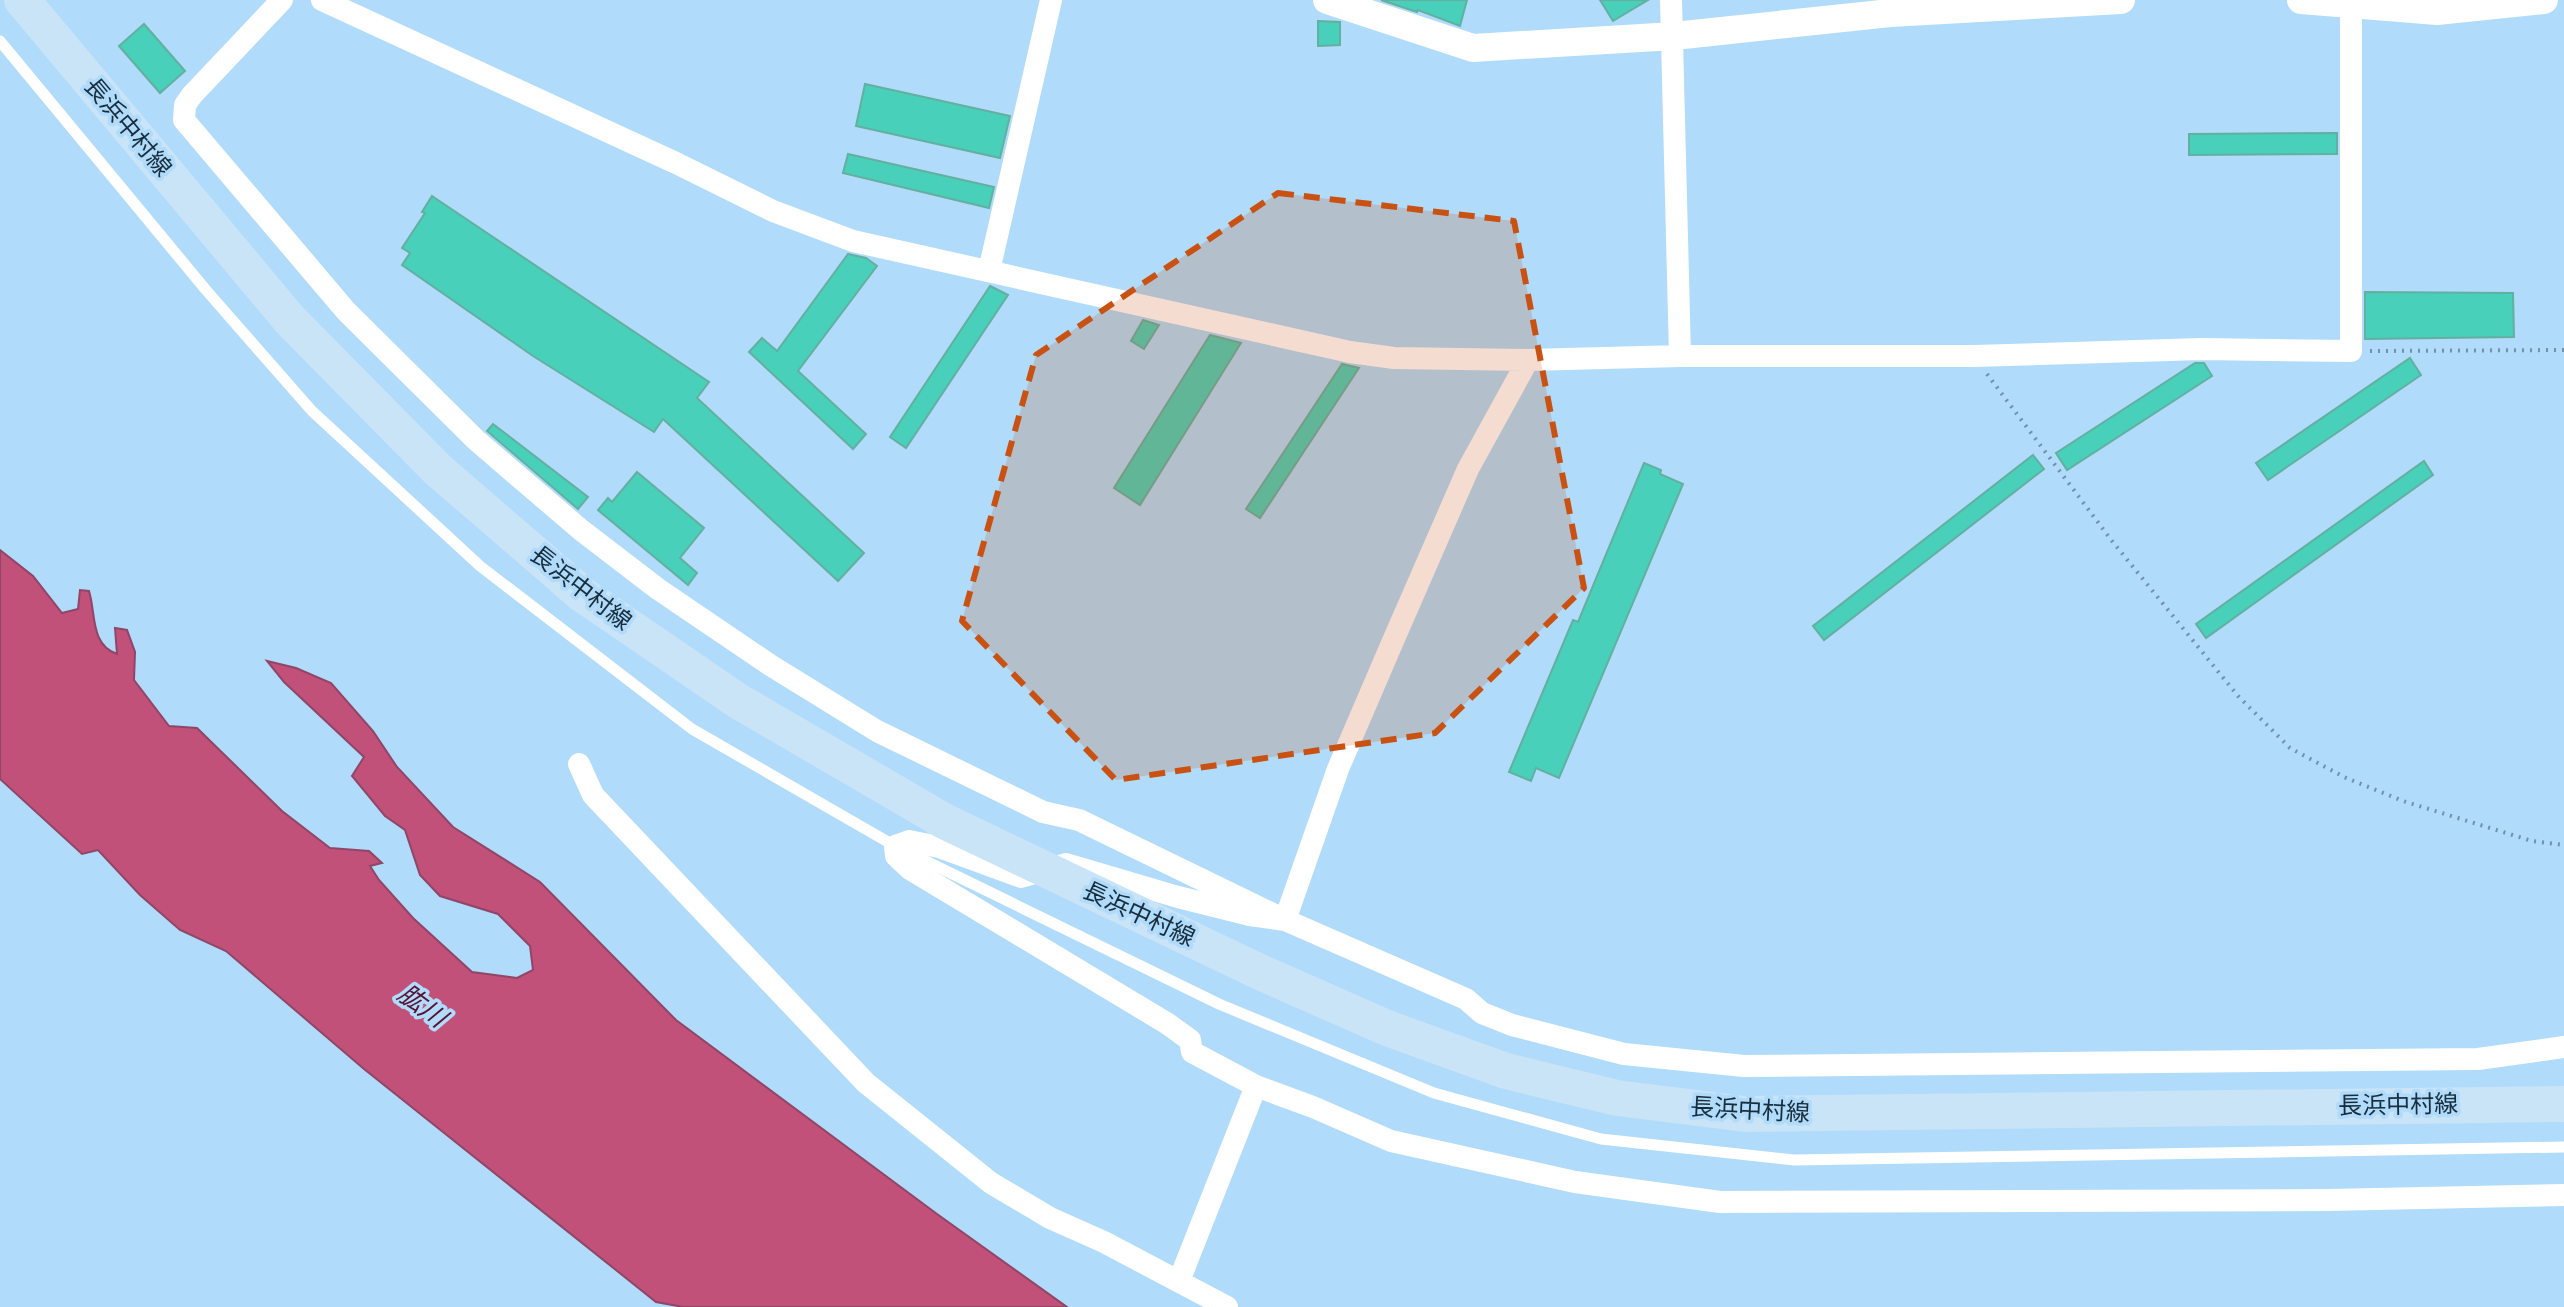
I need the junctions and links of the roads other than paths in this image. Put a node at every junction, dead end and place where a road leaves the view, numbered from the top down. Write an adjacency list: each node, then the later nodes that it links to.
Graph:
1 (22, 0): 19 (main road, 長浜中村線)
2 (282, 0): 20 (street)
3 (322, 0): 14 (street)
4 (1051, 0): 14 (street)
5 (1327, 0): 12 (street)
6 (1671, 0): 12 (street)
7 (2121, 0): 10 (street)
8 (2301, 0): 11 (street)
9 (2544, 0): 11 (street)
10 (2038, 3): 12 (street)
11 (2351, 6): 15 (street)
12 (1674, 36): 15 (street)
13 (0, 41): 18 (lane)
14 (989, 271): 16 (street)
15 (1680, 356): 16 (street)
16 (1528, 360): 20 (street)
17 (579, 764): 26 (street)
18 (895, 846): 19 (street); 22 (street); 24 (lane)
19 (1045, 870): 20 (street); 23 (main road, 長浜中村線)
20 (1285, 920): 21 (street)
21 (2564, 1047)
22 (1256, 1086): 25 (street); 26 (street)
23 (2564, 1104)
24 (2564, 1147)
25 (2564, 1195)
26 (1179, 1281): 27 (street)
27 (1227, 1307)

